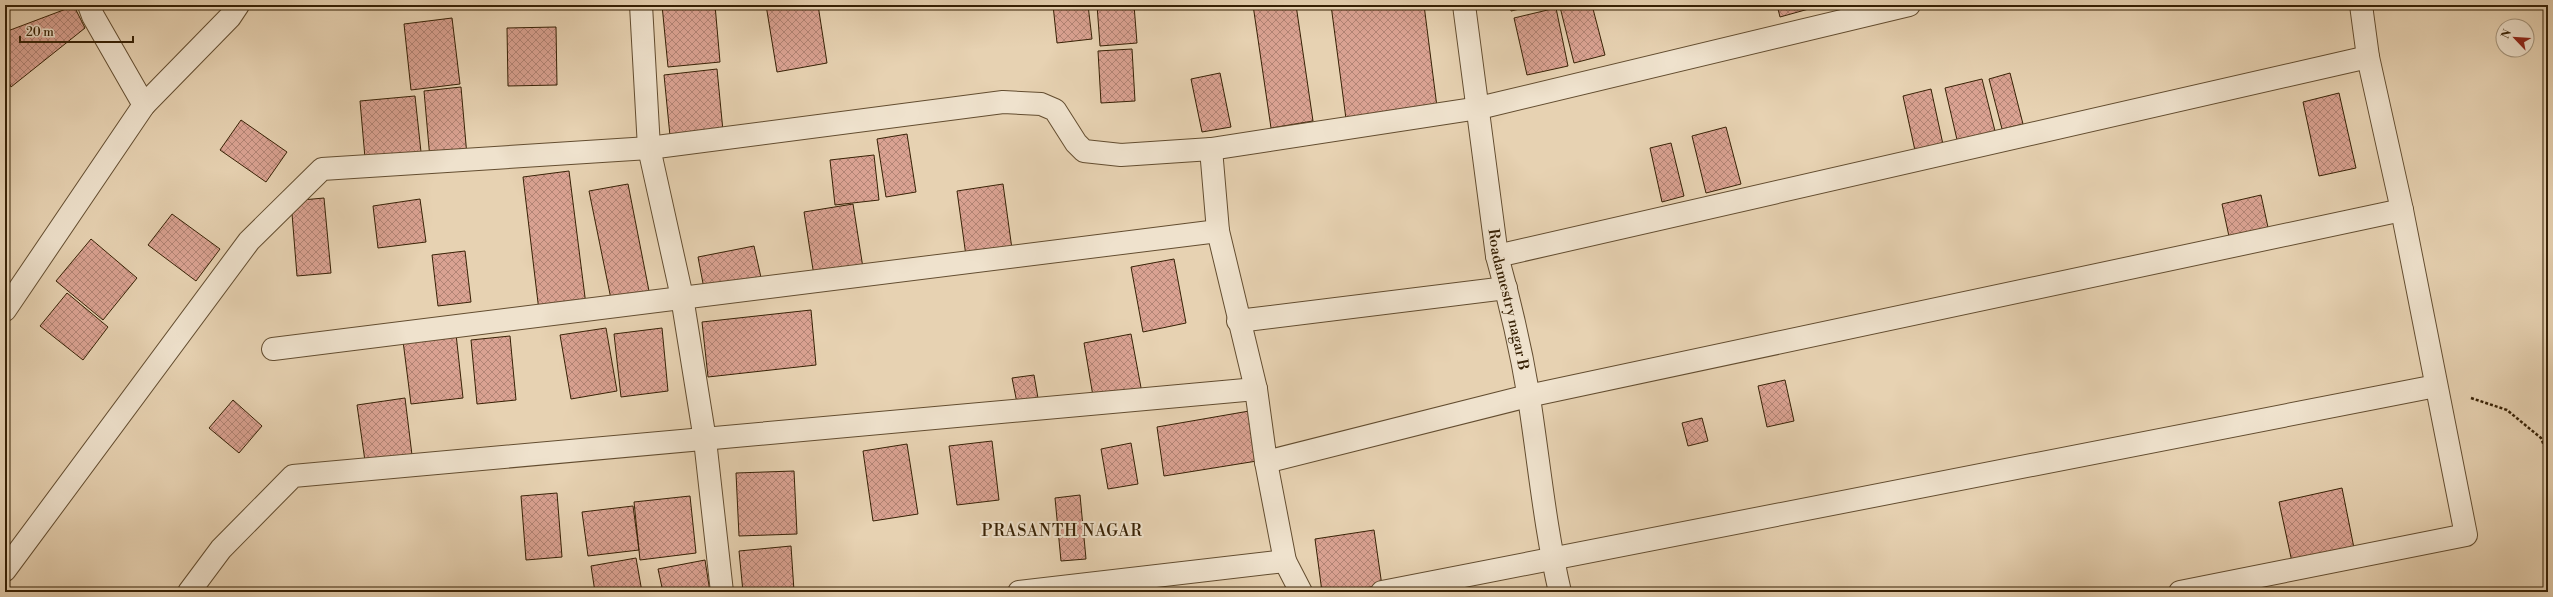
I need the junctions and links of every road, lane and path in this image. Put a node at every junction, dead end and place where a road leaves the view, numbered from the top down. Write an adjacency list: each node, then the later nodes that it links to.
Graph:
1 (89, 5): 8 (street)
2 (238, 5): 8 (street)
3 (641, 5): 10 (street)
4 (1464, 5): 9 (street, Roadamestry nagar B)
5 (1909, 5): 9 (street)
6 (2361, 5): 7 (street)
7 (2368, 56): 12 (street); 14 (street)
8 (144, 105): 16 (street)
9 (1479, 108): 11 (street); 14 (street, Roadamestry nagar B)
10 (648, 148): 11 (street); 17 (street); 28 (street)
11 (1211, 149): 13 (street)
12 (2402, 210): 20 (street); 22 (street)
13 (1218, 231): 17 (street); 18 (street)
14 (1497, 256): 15 (street, Roadamestry nagar B)
15 (1506, 288): 18 (street); 22 (street, Roadamestry nagar B)
16 (7, 298)
17 (682, 298): 19 (street); 23 (street)
18 (1238, 321): 21 (street)
19 (273, 349)
20 (2436, 386): 24 (path); 26 (street); 35 (street)
21 (1256, 389): 23 (street); 25 (street)
22 (1528, 396): 25 (street); 26 (street, Roadamestry nagar B)
23 (705, 440): 29 (street); 30 (street)
24 (2548, 456)
25 (1266, 462): 27 (street)
26 (1553, 559): 33 (street); 34 (street, Roadamestry nagar B)
27 (1286, 561): 31 (street); 32 (street)
28 (5, 570)
29 (189, 592)
30 (722, 592)
31 (1019, 592)
32 (1301, 592)
33 (1382, 592)
34 (1560, 592)
35 (2180, 592)

